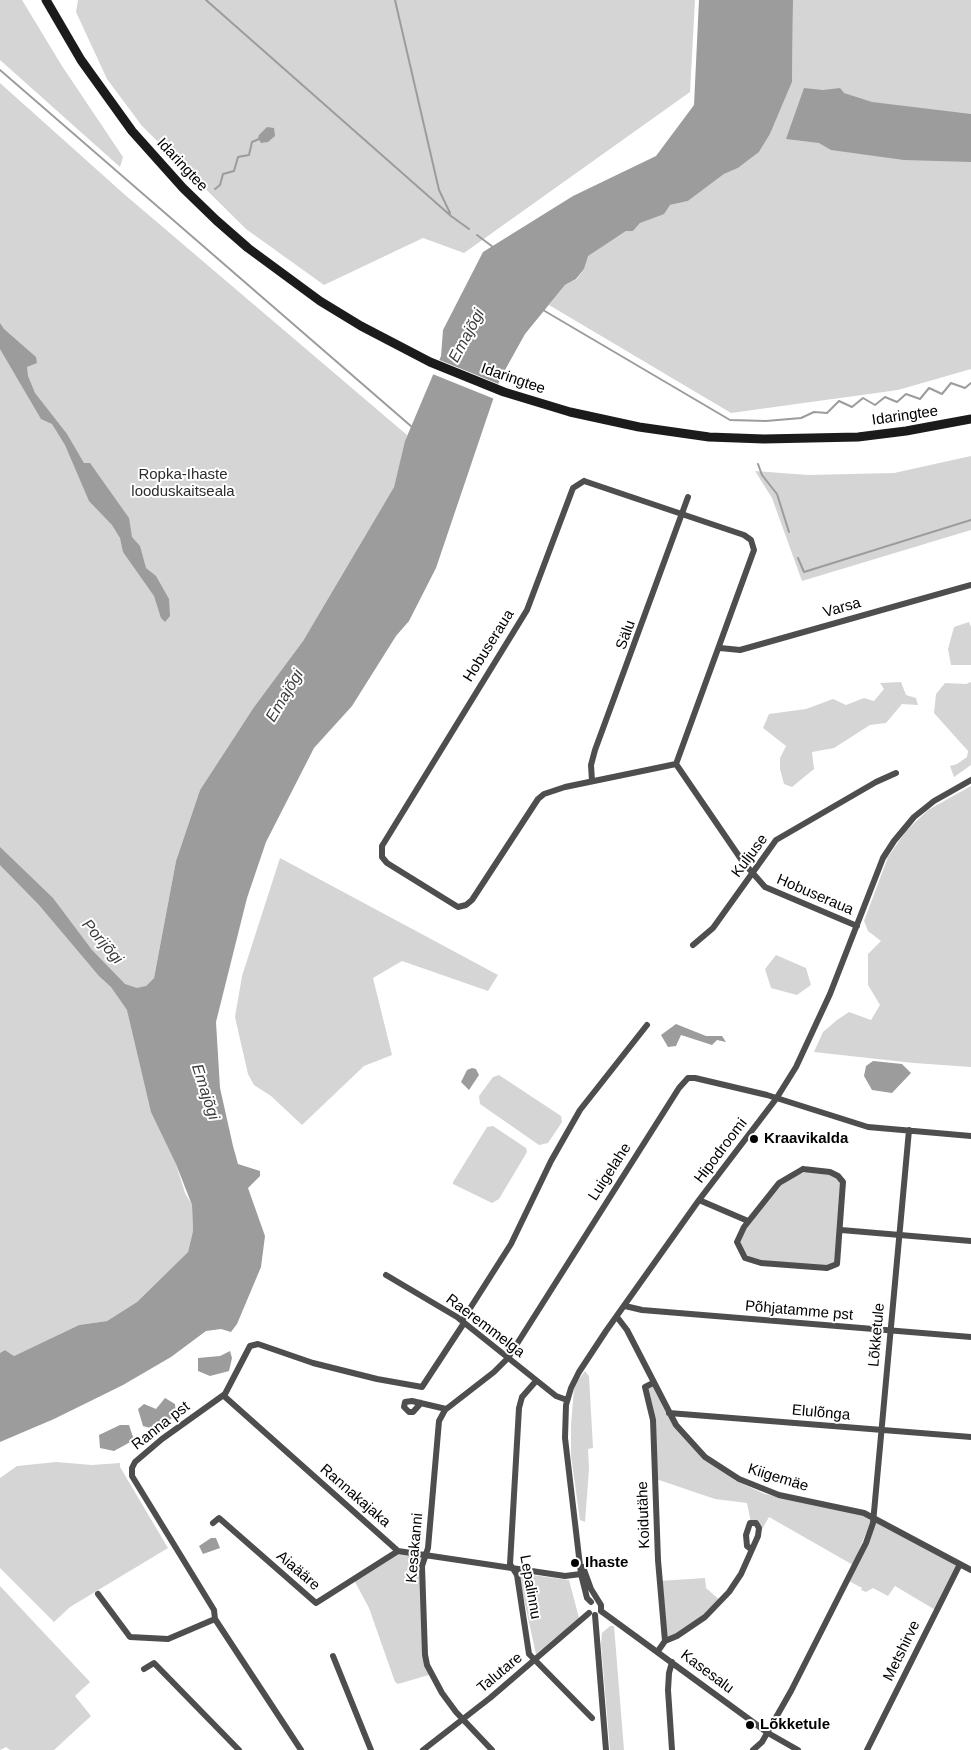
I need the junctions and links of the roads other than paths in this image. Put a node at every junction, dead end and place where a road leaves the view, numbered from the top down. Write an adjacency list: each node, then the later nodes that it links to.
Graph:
1 (48, 0): 2 (main road, Idaringtee)
2 (971, 419)
3 (688, 497): 4 (street, Sälu)
4 (682, 513): 6 (street, Hobuseraua); 10 (street, Sälu); 10 (street, Hobuseraua)
5 (971, 584): 6 (street, Varsa)
6 (720, 648): 7 (street, Hobuseraua)
7 (676, 764): 10 (street, Hobuseraua); 11 (street, Hobuseraua)
8 (896, 773): 11 (street, Kuljuse)
9 (971, 780): 12 (street, Hipodroomi)
10 (592, 781)
11 (752, 873): 12 (street, Hobuseraua); 13 (street, Kuljuse)
12 (857, 926): 15 (street, Hipodroomi)
13 (694, 945)
14 (647, 1025): 26 (street)
15 (776, 1099): 16 (street); 18 (street, Hipodroomi); 29 (street, Luigelahe)
16 (908, 1130): 17 (street); 21 (street, Lõkketule)
17 (971, 1136)
18 (700, 1200): 19 (street); 24 (street, Hipodroomi)
19 (748, 1221): 20 (street); 20 (street)
20 (841, 1230): 21 (street)
21 (898, 1235): 22 (street); 27 (street, Lõkketule)
22 (971, 1241)
23 (386, 1275): 26 (street, Raeremmelga)
24 (625, 1306): 25 (street, Hipodroomi); 27 (street, Põhjatamme pst)
25 (617, 1317): 31 (street, Kiigemäe); 33 (street, Hipodroomi)
26 (463, 1322): 29 (street, Raeremmelga); 32 (street, Ranna pst)
27 (890, 1331): 28 (street, Põhjatamme pst); 37 (street, Lõkketule)
28 (971, 1337)
29 (508, 1358): 30 (street, Raeremmelga); 35 (street, Kesakanni)
30 (536, 1381): 33 (street, Raeremmelga); 46 (street, Lepalinnu)
31 (653, 1383): 36 (street, Kiigemäe); 54 (street, Koidutähe)
32 (224, 1396): 42 (street, Rannakajaka); 53 (street, Ranna pst)
33 (567, 1400): 44 (street, Hipodroomi)
34 (421, 1403): 35 (street)
35 (446, 1409): 43 (street, Kesakanni)
36 (669, 1413): 37 (street, Elulõnga); 39 (street, Kiigemäe)
37 (881, 1431): 38 (street, Elulõnga); 39 (street, Lõkketule)
38 (971, 1437)
39 (874, 1518): 45 (street, Kiigemäe); 62 (street, Lõkketule)
40 (213, 1523): 42 (street, Aiaääre)
41 (751, 1549): 54 (street)
42 (398, 1550): 43 (street)
43 (426, 1554): 46 (street); 61 (street, Kesakanni)
44 (580, 1564): 48 (street, Hipodroomi); 50 (street, Hipodroomi)
45 (960, 1564): 47 (street, Kiigemäe); 72 (street, Metshirve)
46 (514, 1568): 48 (street); 57 (street, Lepalinnu)
47 (971, 1570)
48 (581, 1574): 50 (street, Hipodroomi)
49 (98, 1594): 53 (street)
50 (594, 1601): 51 (street); 52 (street)
51 (601, 1611): 52 (street, Talutare); 55 (street, Kasesalu)
52 (592, 1614): 57 (street, Talutare); 68 (street)
53 (215, 1619): 64 (street, Ranna pst)
54 (665, 1641): 55 (street)
55 (658, 1651): 58 (street, Kasesalu)
56 (333, 1656): 65 (street)
57 (535, 1660): 60 (street, Lepalinnu); 61 (street, Talutare)
58 (672, 1662): 62 (street, Kasesalu); 69 (street)
59 (144, 1669): 63 (street)
60 (592, 1718)
61 (462, 1719): 66 (street, Talutare); 67 (street, Kesakanni)
62 (768, 1733): 70 (street, Lõkketule); 71 (street, Kasesalu)
63 (239, 1750)
64 (301, 1750)
65 (371, 1750)
66 (423, 1750)
67 (492, 1750)
68 (606, 1750)
69 (672, 1750)
70 (753, 1750)
71 (798, 1750)
72 (867, 1750)

